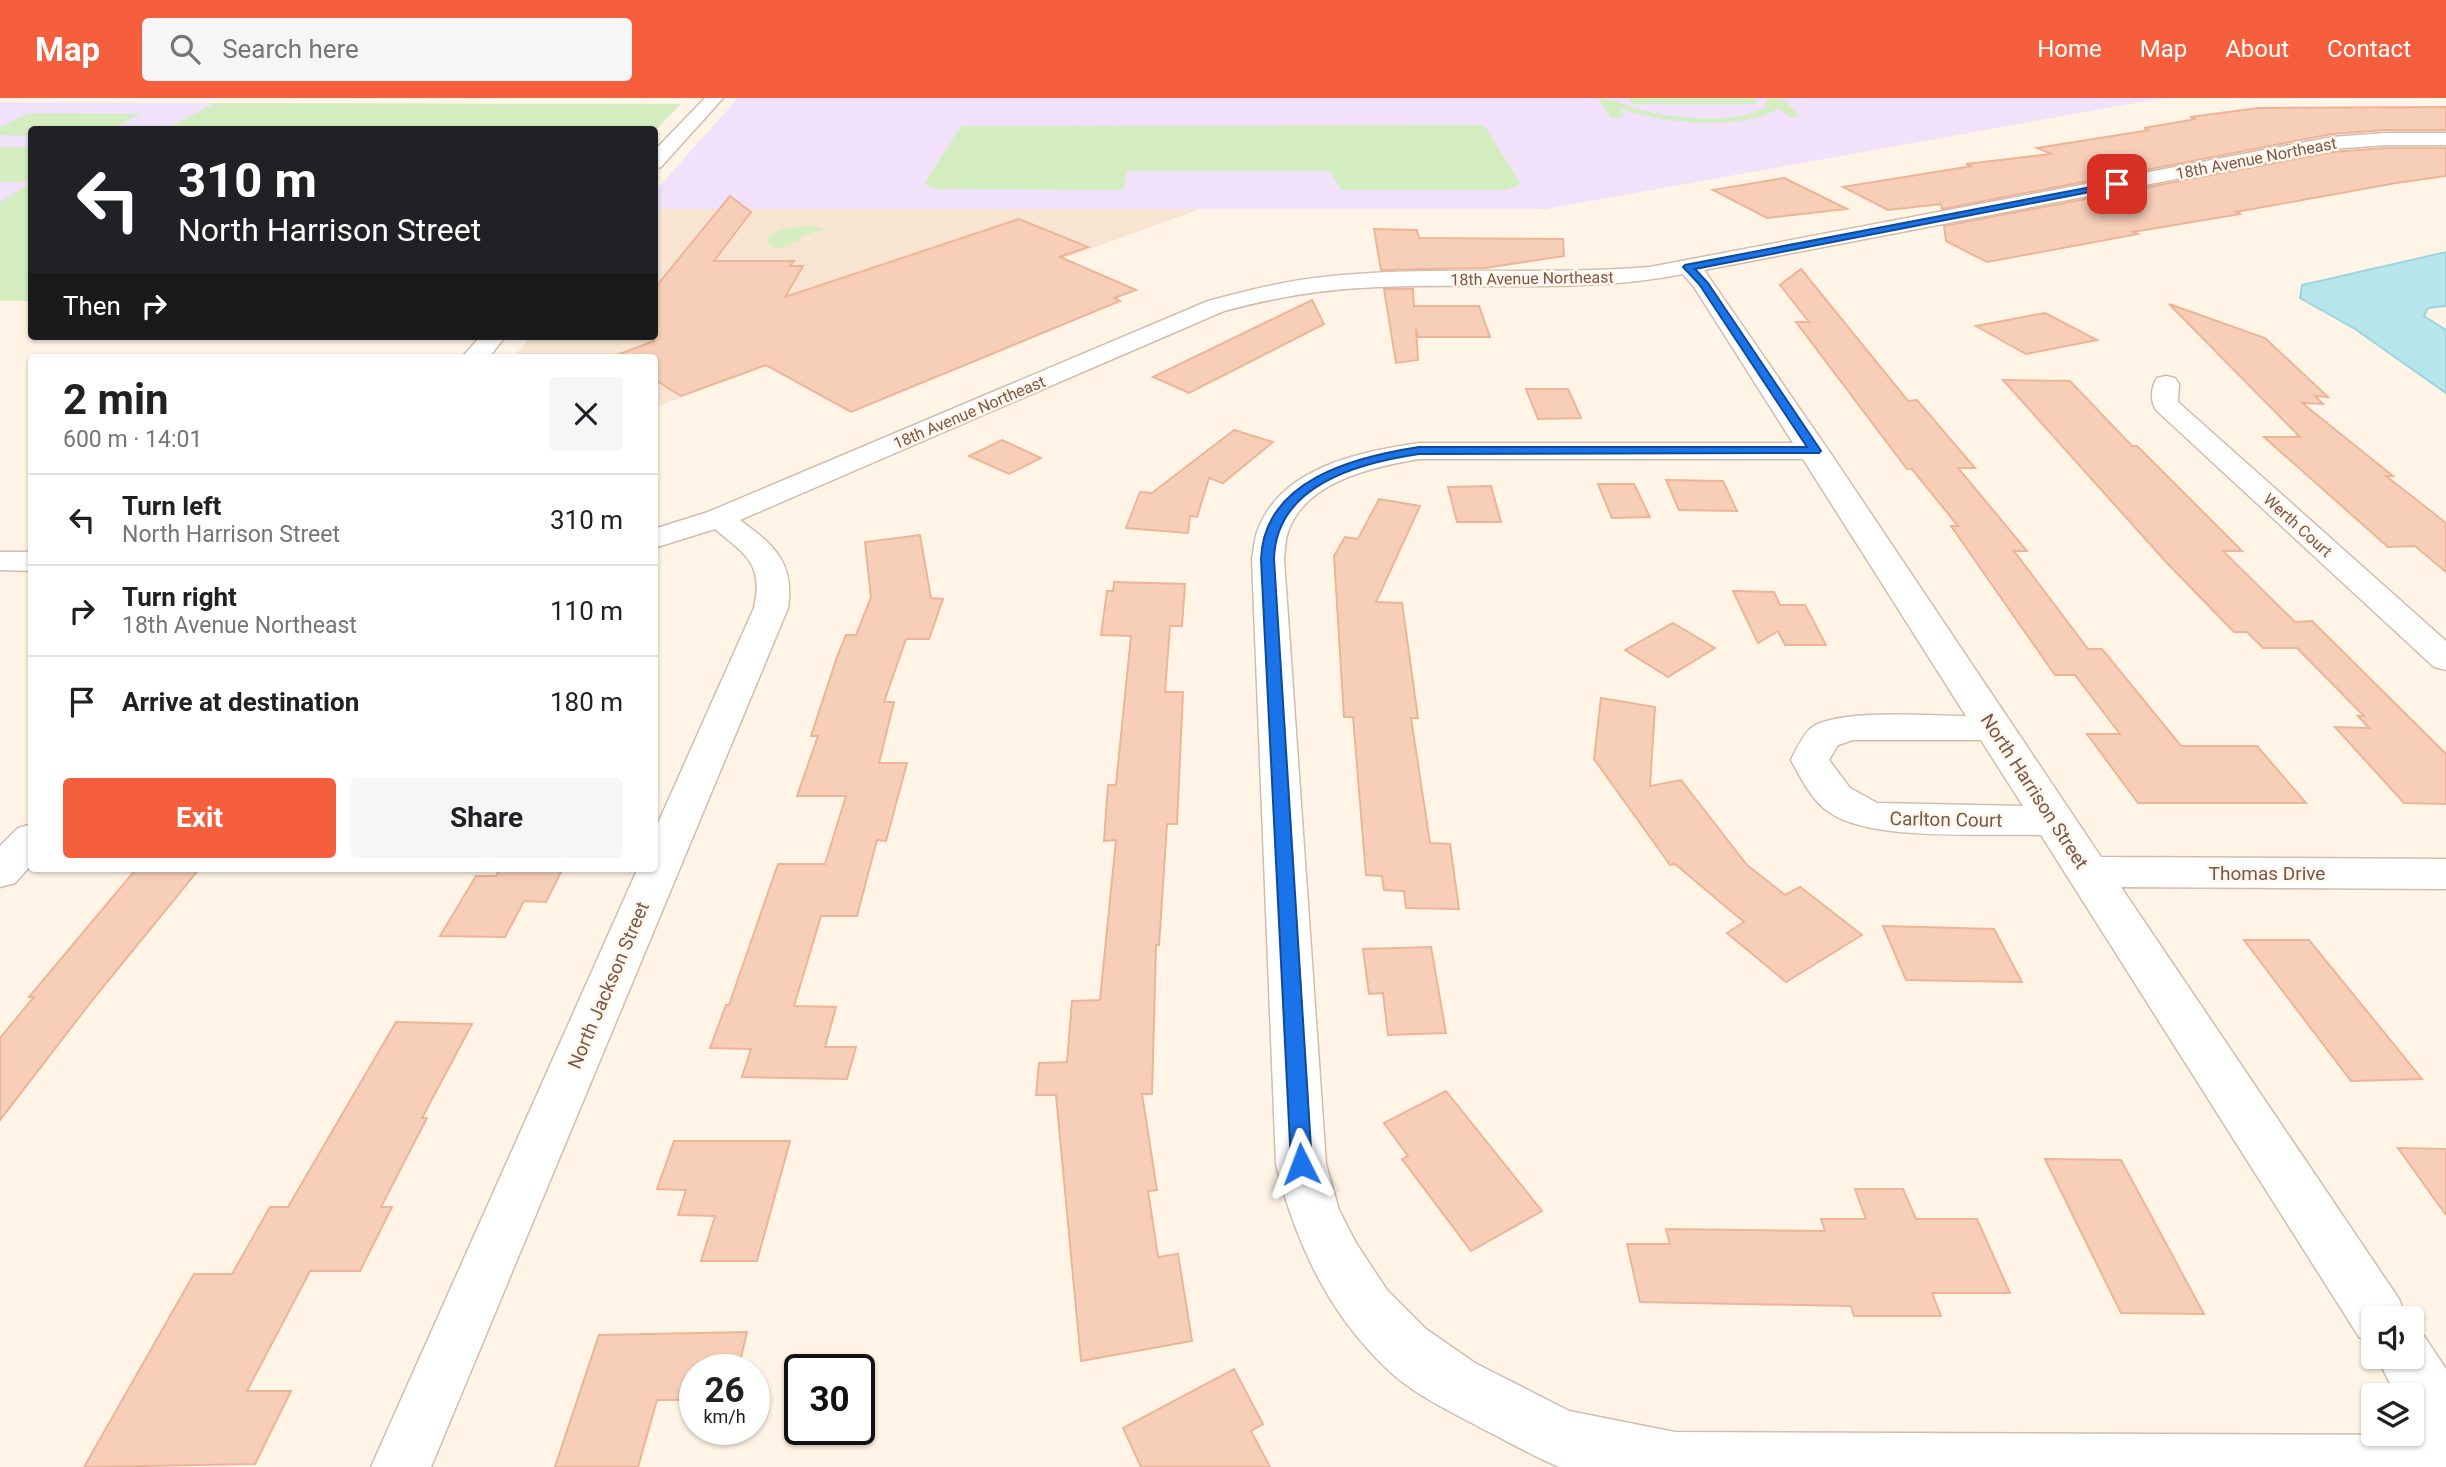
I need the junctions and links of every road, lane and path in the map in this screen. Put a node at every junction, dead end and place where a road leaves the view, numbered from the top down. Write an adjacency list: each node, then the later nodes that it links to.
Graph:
1 (715, 98): 3 (street)
2 (2446, 139): 4 (street, 18th Avenue Northeast)
3 (658, 159)
4 (1688, 267): 8 (street, North Harrison Street); 9 (street, 18th Avenue Northeast)
5 (490, 340): 6 (street)
6 (478, 354)
7 (2165, 384): 13 (street, Werth Court)
8 (1815, 451): 14 (street, North Harrison Street); 25 (street)
9 (719, 518): 10 (street, 18th Avenue Northeast); 17 (street, North Jackson Street)
10 (658, 538)
11 (0, 561): 12 (street)
12 (28, 562)
13 (2446, 659)
14 (1993, 728): 15 (street, North Harrison Street); 15 (street, Carlton Court)
15 (2054, 821): 20 (street, North Harrison Street)
16 (28, 842): 18 (street)
17 (658, 870)
18 (0, 872)
19 (657, 872): 26 (street, North Jackson Street)
20 (2088, 872): 21 (street, Thomas Drive); 22 (street, North Harrison Street)
21 (2446, 874)
22 (2371, 1306)
23 (2413, 1369): 24 (street)
24 (2446, 1420)
25 (2446, 1465)
26 (401, 1467)

